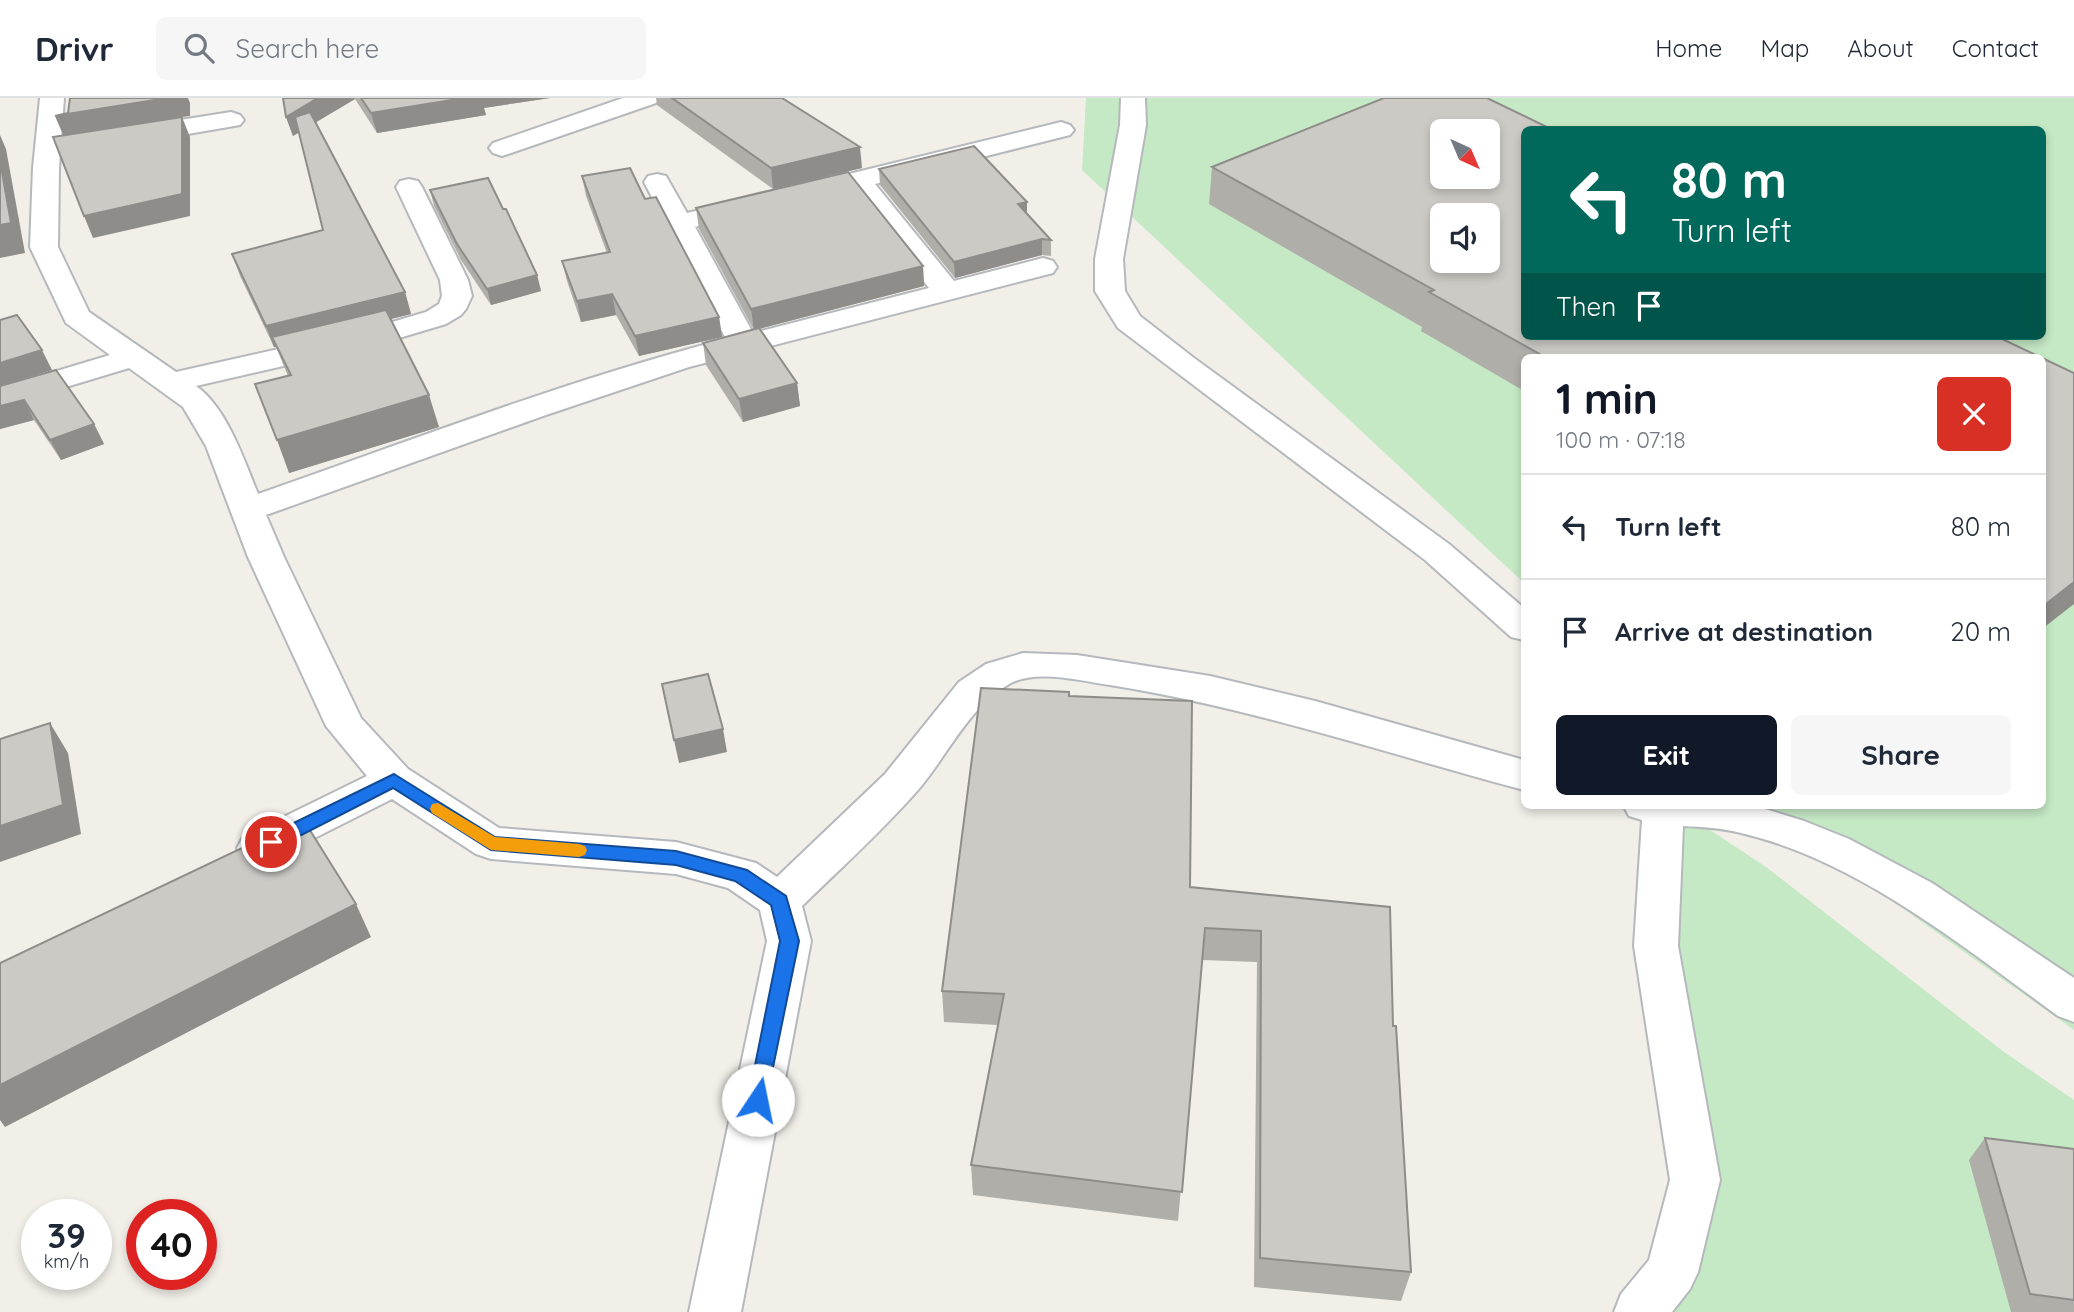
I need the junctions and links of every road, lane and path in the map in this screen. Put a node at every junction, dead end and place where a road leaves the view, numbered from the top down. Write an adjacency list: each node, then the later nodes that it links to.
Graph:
1 (52, 98): 15 (street)
2 (647, 98): 7 (street)
3 (1133, 98): 19 (street)
4 (231, 120): 6 (street)
5 (1061, 130): 8 (street)
6 (113, 139)
7 (502, 148)
8 (858, 180): 11 (street); 13 (street)
9 (657, 182): 11 (street)
10 (409, 187): 16 (street)
11 (679, 223): 14 (street)
12 (1043, 267): 13 (street)
13 (947, 292): 14 (street)
14 (744, 344): 18 (street)
15 (135, 357): 16 (street); 17 (street)
16 (170, 383): 18 (street)
17 (0, 398)
18 (247, 510): 21 (street)
19 (1521, 625)
20 (1521, 774): 26 (street)
21 (394, 780): 25 (street); 26 (street)
22 (1653, 809): 29 (street)
23 (1694, 809): 24 (street)
24 (1735, 811): 27 (street)
25 (222, 866)
26 (779, 901): 28 (street)
27 (2074, 1003)
28 (715, 1312)
29 (1640, 1312)

